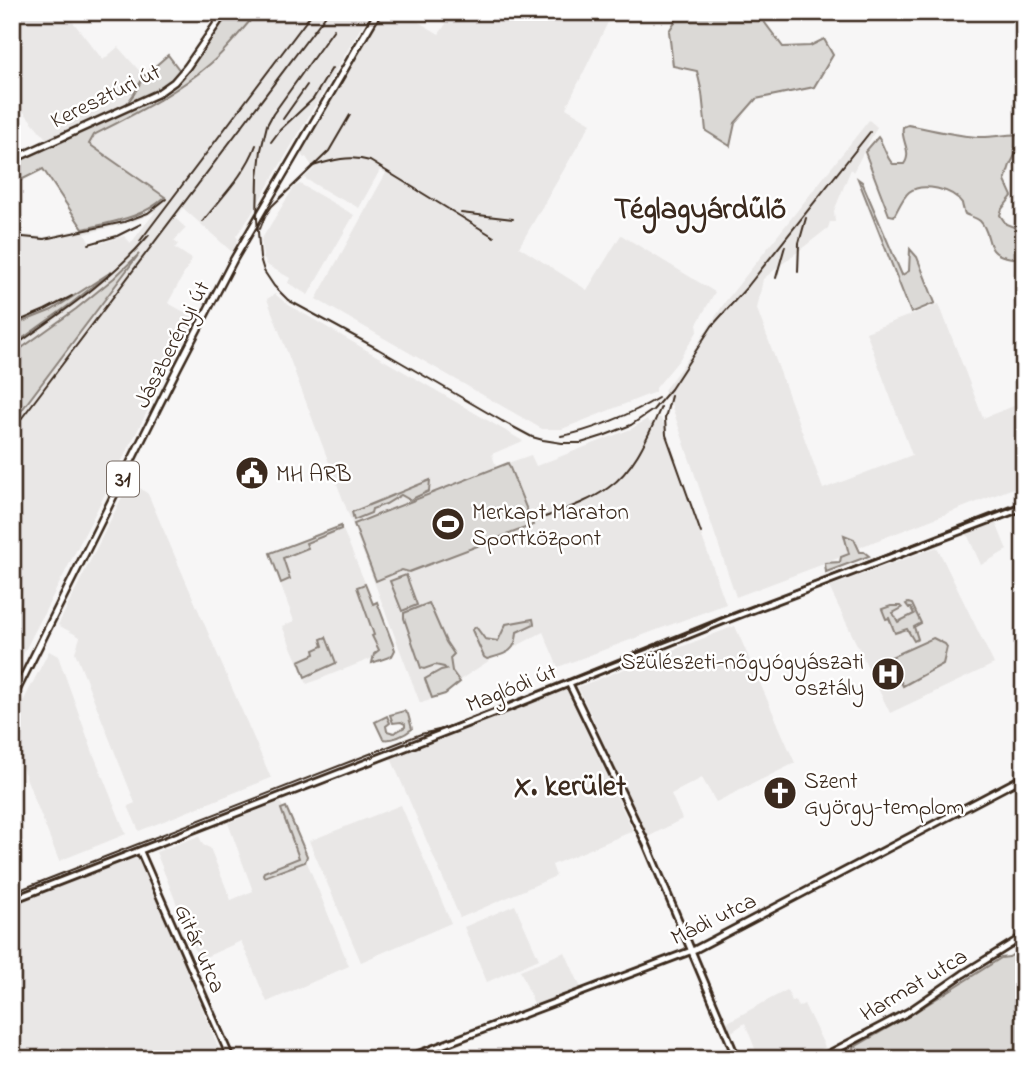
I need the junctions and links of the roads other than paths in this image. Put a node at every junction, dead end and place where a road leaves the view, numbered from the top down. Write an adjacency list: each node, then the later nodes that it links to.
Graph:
1 (225, 12): 3 (main road, Keresztúri út)
2 (378, 12): 6 (main road, Jászberényi út / 31)
3 (12, 160)
4 (1024, 507): 5 (street, Maglódi út)
5 (569, 683): 8 (street, Maglódi út); 11 (street)
6 (12, 700)
7 (1024, 777): 11 (street, Mádi utca)
8 (139, 851): 9 (street, Maglódi út); 12 (street, Gitár utca)
9 (12, 900)
10 (1024, 936): 15 (street, Harmat utca)
11 (691, 951): 13 (street, Mádi utca); 14 (street)
12 (231, 1059)
13 (405, 1059)
14 (737, 1059)
15 (819, 1059)

